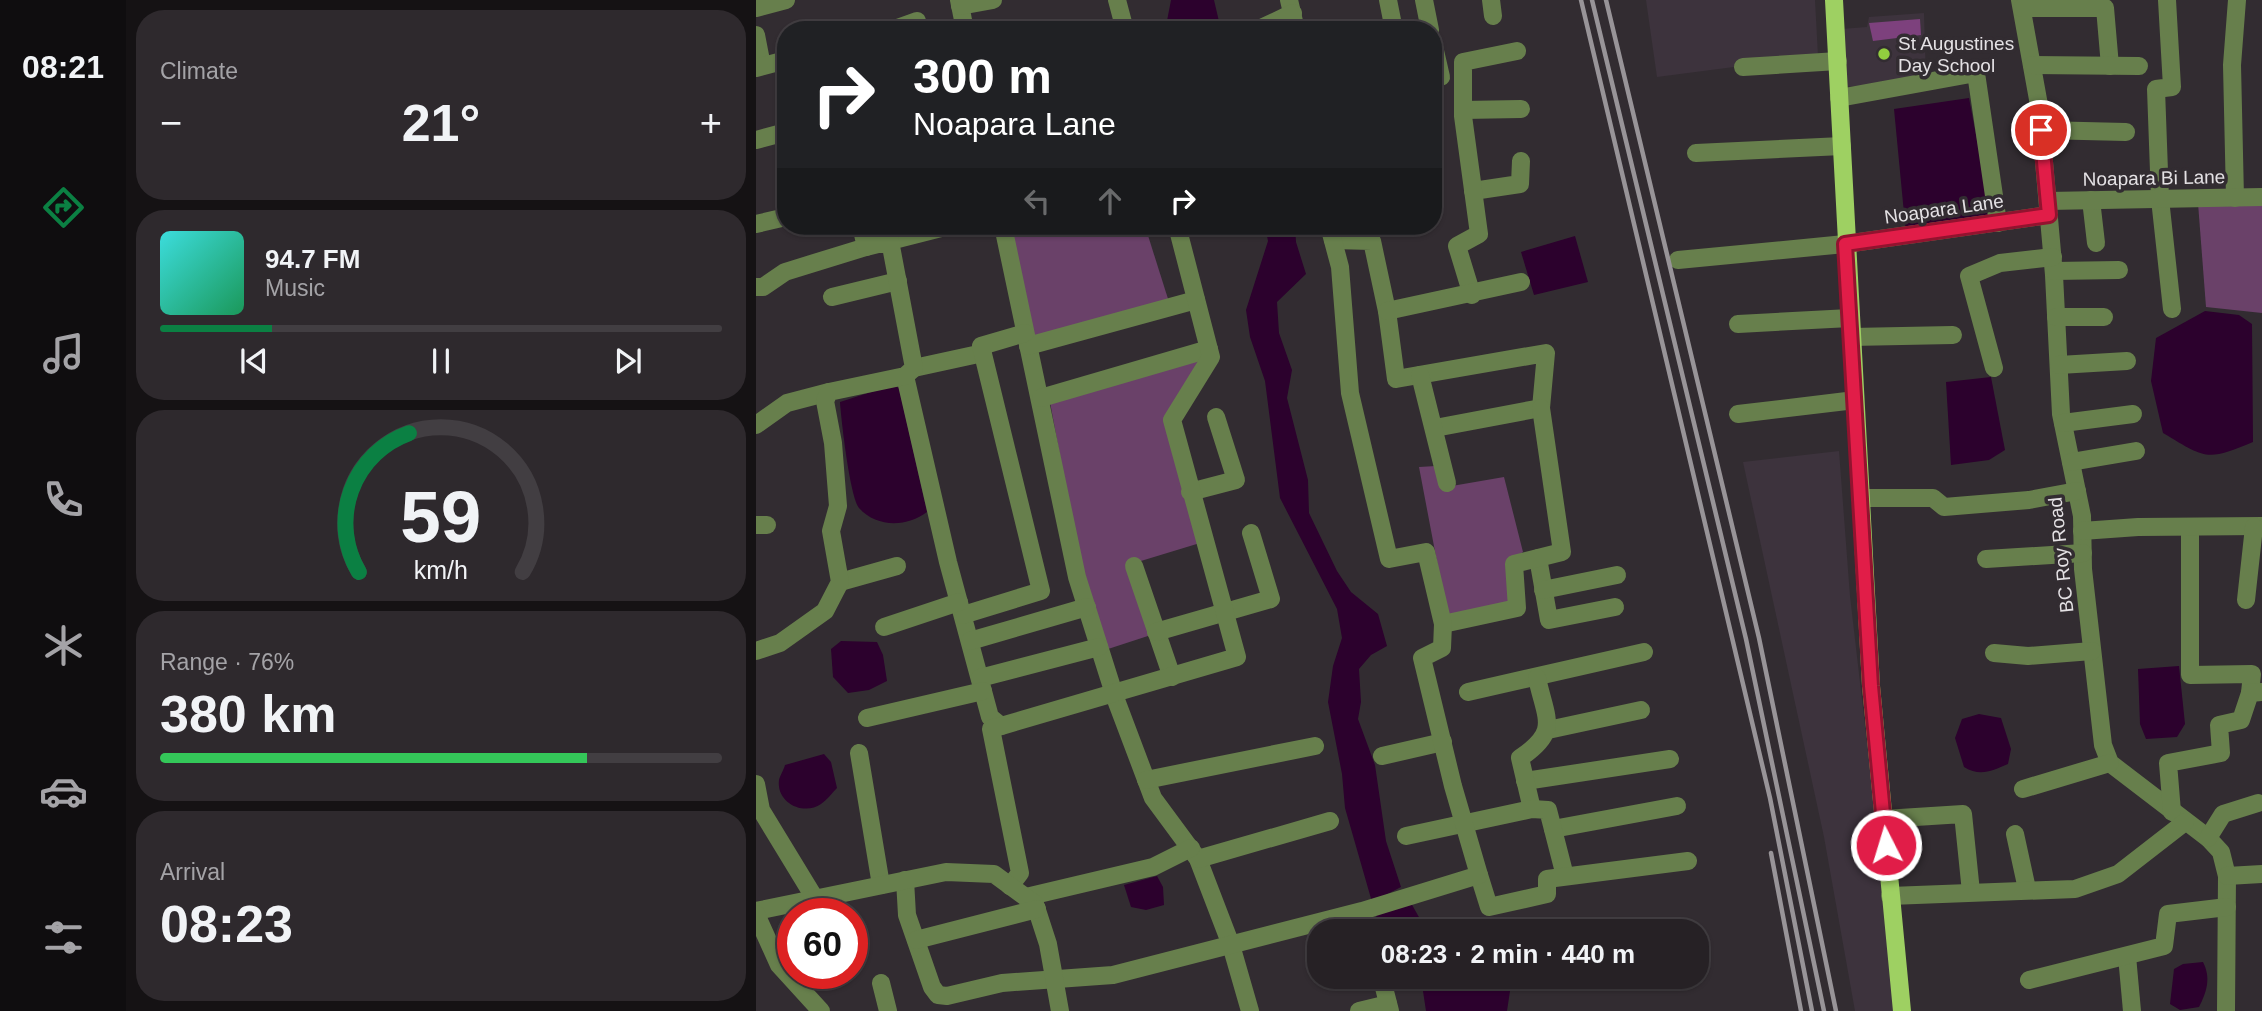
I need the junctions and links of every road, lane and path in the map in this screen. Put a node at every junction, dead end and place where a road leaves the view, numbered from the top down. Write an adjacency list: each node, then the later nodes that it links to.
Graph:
1 (786, 0): 12 (street)
2 (993, 0): 9 (street)
3 (1116, 0): 14 (street)
4 (1388, 0): 15 (street)
5 (1424, 0): 16 (street)
6 (1835, 0): 19 (main road)
7 (2167, 0): 41 (street)
8 (2237, 0): 40 (street)
9 (960, 3): 13 (street)
10 (2021, 4): 11 (street); 21 (street, BC Roy Road)
11 (2083, 4): 22 (street)
12 (756, 8)
13 (963, 21)
14 (1122, 21)
15 (1392, 21)
16 (1428, 21)
17 (756, 35): 24 (street)
18 (1517, 51): 26 (street)
19 (1838, 61): 25 (street); 28 (main road)
20 (777, 62): 24 (street)
21 (2032, 65): 22 (street); 31 (street, BC Roy Road)
22 (2110, 66): 23 (street)
23 (2139, 66)
24 (759, 67)
25 (1744, 67)
26 (1463, 76): 27 (street); 30 (street)
27 (1442, 78)
28 (1839, 98): 35 (main road); 45 (street)
29 (1521, 109): 30 (street)
30 (1463, 110): 38 (street)
31 (2041, 130): 32 (street); 43 (street, BC Roy Road)
32 (2126, 132)
33 (777, 134): 34 (street)
34 (756, 140)
35 (1842, 146): 36 (street); 55 (main road)
36 (1696, 153)
37 (1521, 161): 38 (street)
38 (1473, 191): 63 (street)
39 (2262, 197): 40 (street, Noapara Bi Lane)
40 (2235, 198): 41 (street, Noapara Bi Lane)
41 (2160, 199): 42 (street, Noapara Bi Lane); 66 (street)
42 (2091, 200): 43 (street, Noapara Bi Lane); 54 (street)
43 (2048, 208): 45 (street, Noapara Lane); 58 (street, BC Roy Road)
44 (777, 219): 46 (street)
45 (1998, 223): 55 (street, Noapara Lane)
46 (756, 224)
47 (863, 235): 56 (street)
48 (914, 235): 53 (street)
49 (1005, 235): 74 (street)
50 (1179, 235): 65 (street)
51 (1332, 235): 115 (street)
52 (1341, 235): 67 (street)
53 (890, 241): 56 (street); 60 (street)
54 (2096, 243)
55 (1845, 244): 57 (street, Noapara Lane); 70 (main road)
56 (866, 247): 62 (street)
57 (1678, 260)
58 (2053, 264): 59 (street); 68 (street, BC Roy Road); 79 (street)
59 (2119, 270)
60 (898, 281): 64 (street); 80 (street)
61 (1521, 282): 63 (street)
62 (756, 287)
63 (1472, 295): 67 (street)
64 (832, 298)
65 (1196, 300): 74 (street); 75 (street)
66 (2172, 309)
67 (1387, 311): 81 (street)
68 (2056, 317): 69 (street); 78 (street, BC Roy Road)
69 (2104, 317)
70 (1850, 318): 71 (street); 73 (main road)
71 (1738, 324)
72 (1953, 335): 73 (street)
73 (1851, 337): 84 (main road)
74 (1026, 339): 76 (street); 83 (street)
75 (1209, 349): 83 (street); 96 (street)
76 (983, 353): 80 (street); 113 (street)
77 (2127, 360): 78 (street)
78 (2059, 365): 89 (street, BC Roy Road)
79 (1994, 368)
80 (909, 372): 82 (street); 113 (street)
81 (1420, 375): 85 (street); 91 (street)
82 (829, 393): 90 (street); 108 (street)
83 (1041, 398): 111 (street)
84 (1855, 400): 86 (street); 97 (main road)
85 (1541, 408): 91 (street); 103 (street)
86 (1738, 414)
87 (2133, 414): 89 (street)
88 (1216, 417): 96 (street)
89 (2063, 424): 93 (street, BC Roy Road)
90 (756, 425)
91 (1435, 428): 94 (street)
92 (2136, 451): 93 (street)
93 (2071, 462): 95 (street, BC Roy Road)
94 (1447, 483)
95 (2077, 491): 97 (street); 100 (street, BC Roy Road)
96 (1190, 492): 114 (street)
97 (1860, 498): 148 (main road)
98 (2190, 527): 99 (street); 100 (street); 128 (street)
99 (2258, 527): 110 (street)
100 (2082, 531): 102 (street, BC Roy Road)
101 (1251, 533): 114 (street)
102 (2082, 553): 104 (street); 120 (street, BC Roy Road)
103 (1538, 558): 109 (street); 115 (street)
104 (1986, 559)
105 (897, 566): 108 (street)
106 (1134, 566): 117 (street)
107 (1616, 575): 109 (street)
108 (840, 582): 121 (street)
109 (1543, 590): 112 (street)
110 (2246, 600)
111 (1087, 607): 118 (street); 119 (street)
112 (1615, 607)
113 (961, 609): 116 (street); 118 (street)
114 (1225, 612): 117 (street); 124 (street)
115 (1443, 624): 134 (street)
116 (884, 627)
117 (1156, 632): 124 (street)
118 (970, 641): 126 (street)
119 (1099, 647): 126 (street); 129 (street)
120 (2092, 651): 123 (street); 139 (street, BC Roy Road)
121 (756, 652)
122 (1644, 652): 125 (street)
123 (1994, 653)
124 (1171, 677): 129 (street)
125 (1537, 678): 127 (street); 133 (street)
126 (982, 684): 131 (street); 132 (street)
127 (1468, 692)
128 (2256, 693): 147 (street)
129 (1114, 695): 132 (street); 140 (street)
130 (1641, 710): 133 (street)
131 (867, 718)
132 (1001, 726): 163 (street)
133 (1548, 730): 141 (street)
134 (1443, 742): 137 (street); 150 (street)
135 (1315, 746): 140 (street)
136 (859, 753): 162 (street)
137 (1382, 756)
138 (1670, 759): 141 (street)
139 (2110, 763): 143 (street); 147 (street)
140 (1146, 780): 155 (street)
141 (1525, 781): 146 (street)
142 (756, 784): 167 (street)
143 (2023, 789)
144 (2258, 803): 154 (street)
145 (1677, 806): 151 (street)
146 (1532, 808): 150 (street); 151 (street)
147 (2179, 817): 154 (street); 164 (street)
148 (1884, 819): 165 (street); 166 (main road)
149 (1330, 821): 155 (street)
150 (1464, 824): 153 (street); 158 (street)
151 (1553, 829): 159 (street)
152 (2015, 834): 164 (street)
153 (1406, 836)
154 (2208, 838): 160 (street)
155 (1195, 853): 168 (street); 172 (street)
156 (1688, 861): 159 (street)
157 (2262, 873): 160 (street)
158 (1479, 875): 159 (street); 172 (street)
159 (1565, 876)
160 (2227, 877): 169 (street)
161 (905, 880): 162 (street); 163 (street); 171 (street)
162 (881, 884): 167 (street)
163 (1010, 886): 168 (street)
164 (2027, 889): 165 (street)
165 (1971, 892): 166 (street)
166 (1890, 896): 184 (main road)
167 (814, 897): 170 (street)
168 (1032, 903): 171 (street); 175 (street)
169 (2227, 907): 173 (street); 186 (street)
170 (756, 912): 179 (street)
171 (916, 940): 175 (street)
172 (1231, 945): 175 (street); 182 (street)
173 (2127, 956): 174 (street); 185 (street)
174 (2029, 980)
175 (1055, 982): 181 (street)
176 (881, 983): 180 (street)
177 (1384, 989): 178 (street)
178 (1389, 1007): 183 (street)
179 (821, 1011)
180 (888, 1011)
181 (1060, 1011)
182 (1250, 1011)
183 (1359, 1011)
184 (1902, 1011)
185 (2132, 1011)
186 (2226, 1011)

